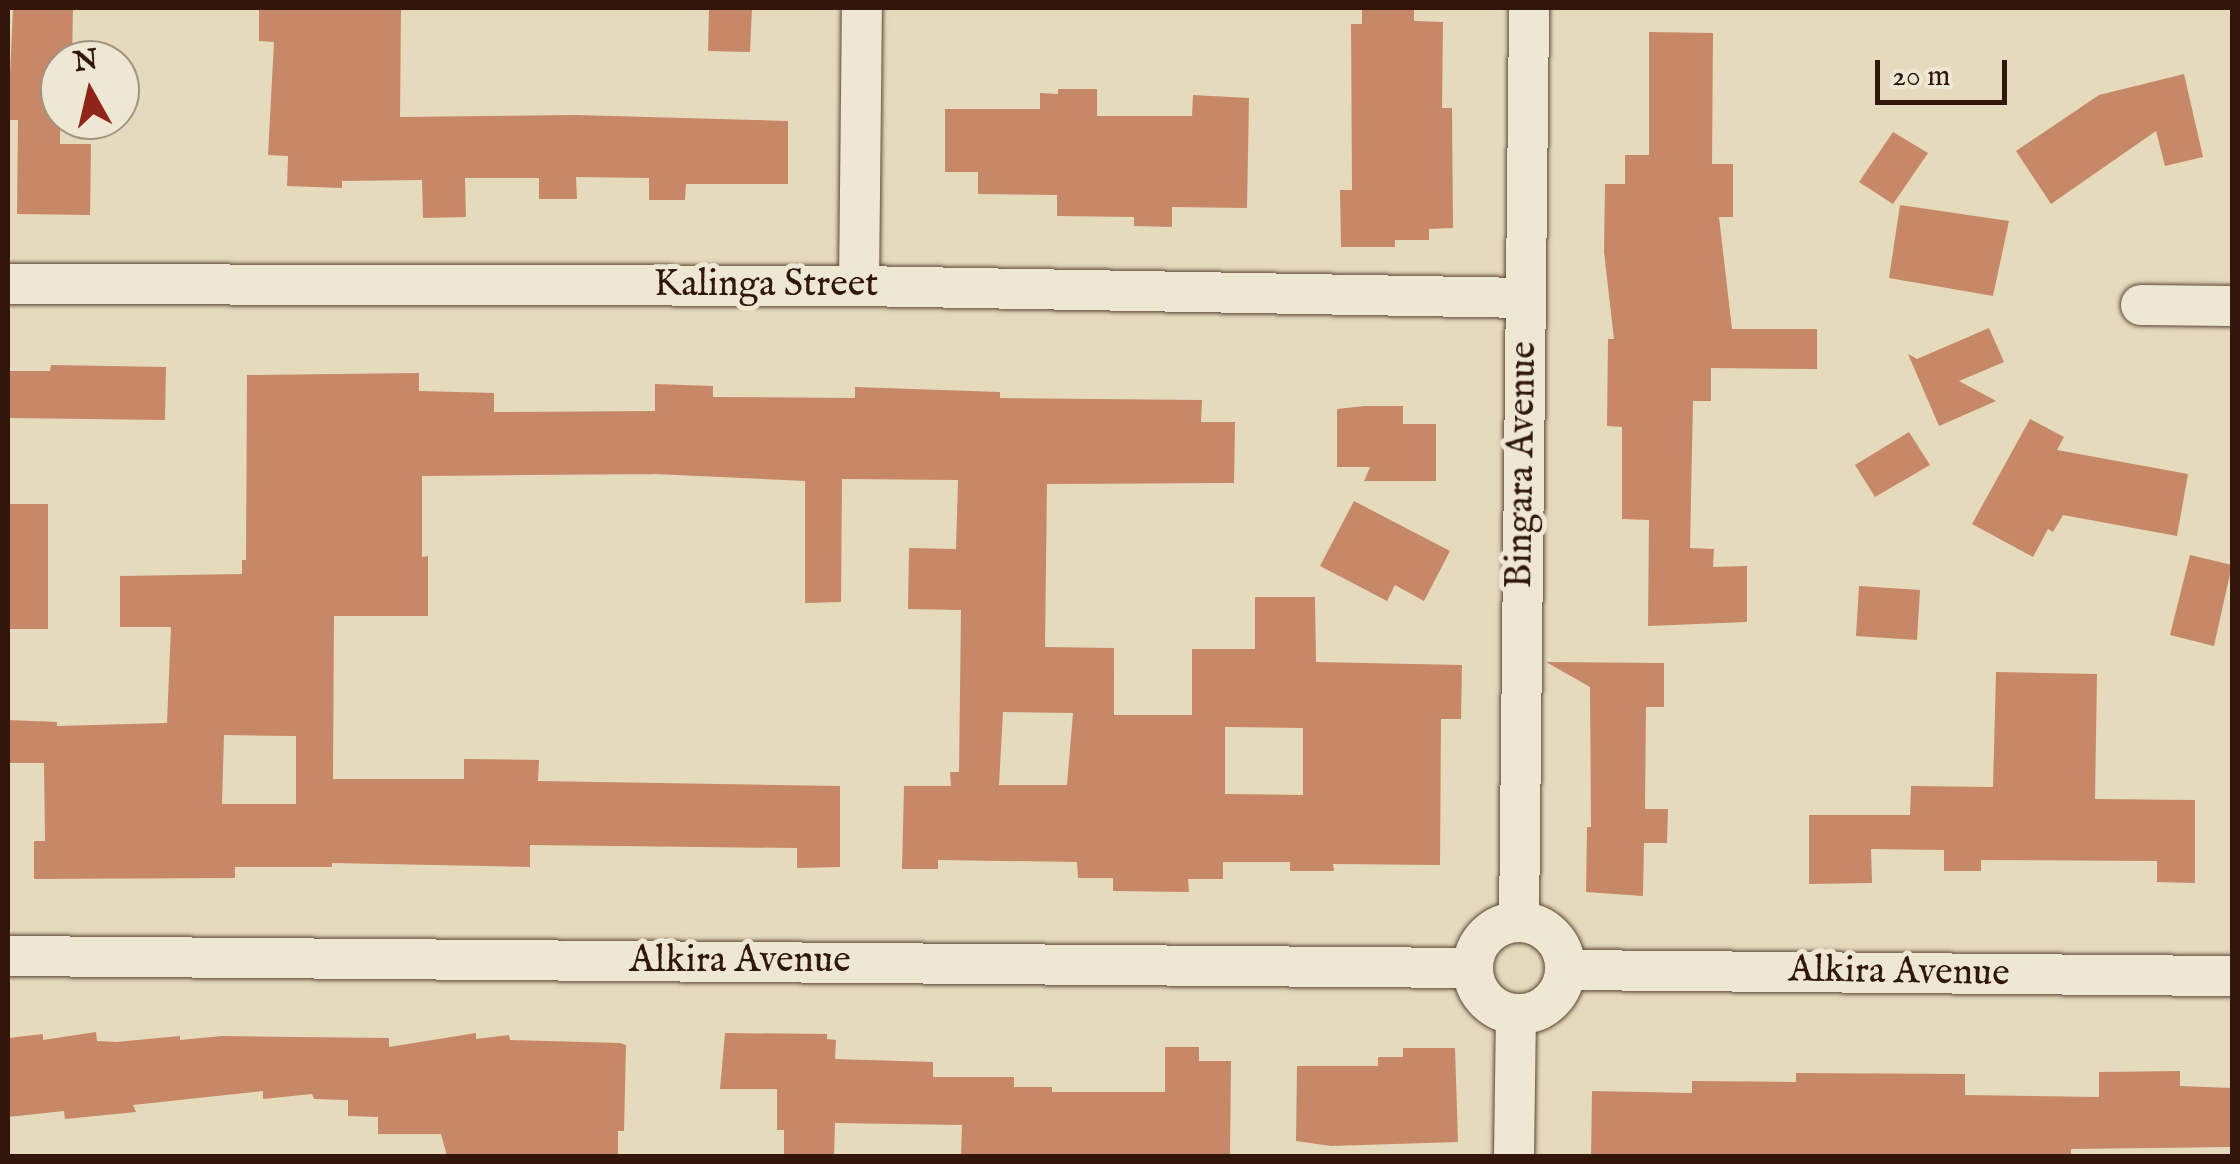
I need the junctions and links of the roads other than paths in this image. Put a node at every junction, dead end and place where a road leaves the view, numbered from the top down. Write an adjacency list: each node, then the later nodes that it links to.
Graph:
1 (862, 8): 4 (street)
2 (1529, 8): 5 (street, Bingara Avenue)
3 (8, 284): 4 (street, Kalinga Street)
4 (860, 286): 5 (street, Kalinga Street)
5 (1525, 298): 8 (street, Bingara Avenue)
6 (2141, 306): 7 (street)
7 (2232, 306)
8 (1518, 922): 10 (street); 11 (street)
9 (8, 956): 10 (street, Alkira Avenue)
10 (1473, 968): 13 (street)
11 (1566, 970): 12 (street, Alkira Avenue); 13 (street)
12 (2232, 976)
13 (1516, 1014): 14 (street)
14 (1514, 1156)

